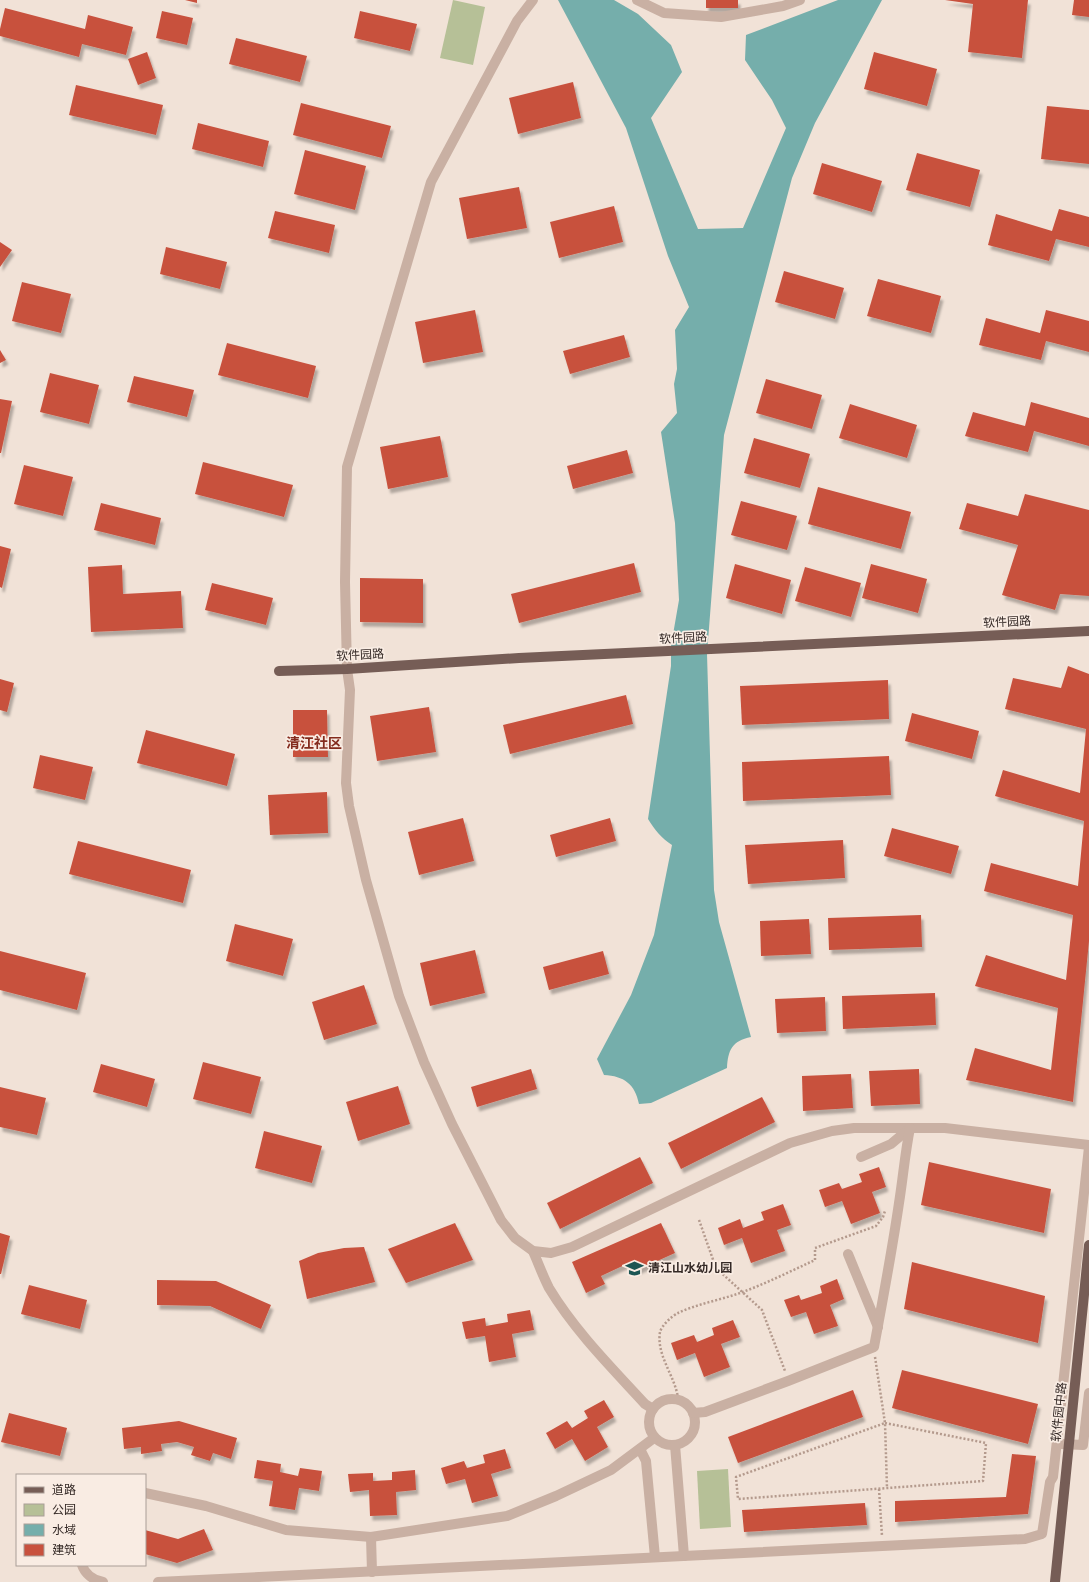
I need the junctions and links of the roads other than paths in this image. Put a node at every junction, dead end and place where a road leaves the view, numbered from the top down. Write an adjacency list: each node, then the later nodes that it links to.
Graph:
1 (533, 0): 5 (street)
2 (637, 0): 3 (street)
3 (800, 0)
4 (1089, 631): 5 (main road, 软件园路)
5 (348, 669): 6 (main road, 软件园路); 12 (street)
6 (279, 671)
7 (910, 1128): 8 (street); 9 (street); 12 (street); 16 (street)
8 (1089, 1146): 10 (street)
9 (861, 1157)
10 (1079, 1242): 14 (street); 21 (street)
11 (1089, 1245): 32 (main road, 软件园中路, bridge)
12 (533, 1251): 18 (street)
13 (848, 1254): 16 (street)
14 (1089, 1260)
15 (1089, 1308): 33 (main road, 软件园中路)
16 (878, 1327): 19 (street)
17 (1089, 1393): 21 (street)
18 (653, 1409): 19 (street); 20 (street)
19 (694, 1413): 22 (street)
20 (654, 1438): 22 (street); 23 (street)
21 (1057, 1443): 26 (street)
22 (675, 1445): 26 (street)
23 (640, 1449): 25 (street); 27 (street)
24 (146, 1493): 25 (street)
25 (371, 1537): 29 (street)
26 (684, 1556): 27 (street)
27 (655, 1557): 29 (street)
28 (82, 1566): 30 (street)
29 (372, 1572): 31 (street)
30 (102, 1582)
31 (158, 1582)
32 (1055, 1582)
33 (1062, 1582)

